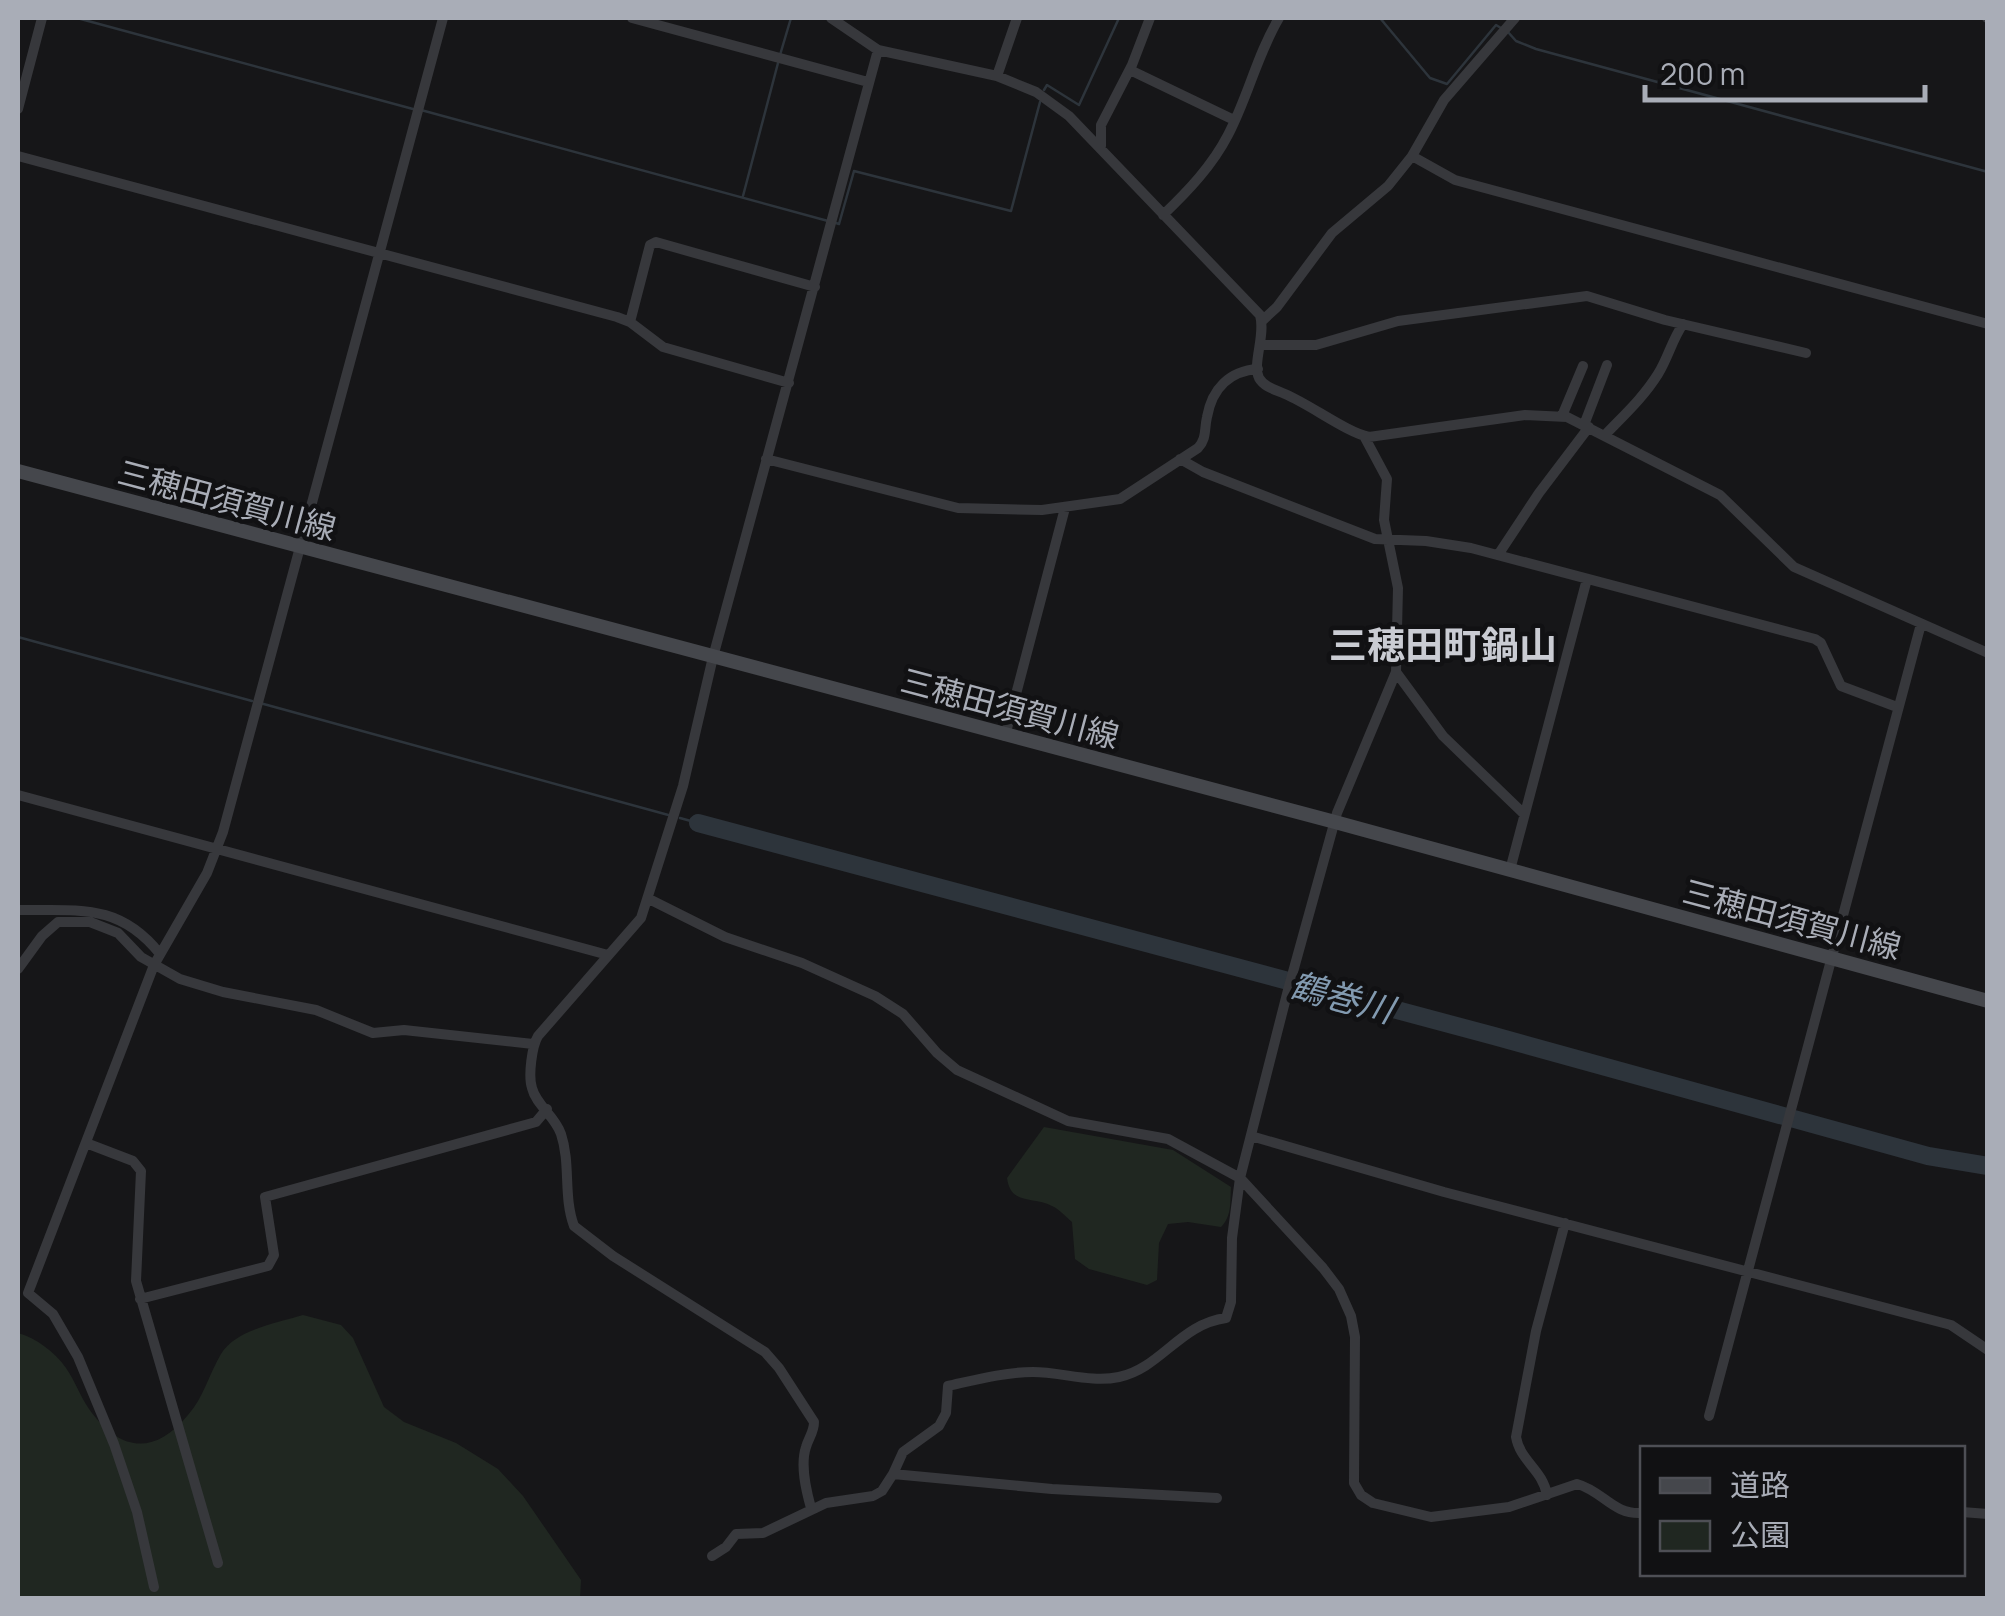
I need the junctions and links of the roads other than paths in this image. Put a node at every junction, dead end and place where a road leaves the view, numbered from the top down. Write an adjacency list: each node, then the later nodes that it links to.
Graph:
1 (42, 18): 13 (street)
2 (443, 18): 19 (street)
3 (632, 18): 12 (street)
4 (831, 18): 9 (street)
5 (1016, 18): 11 (street)
6 (1150, 18): 10 (street)
7 (1279, 18): 14 (street)
8 (1514, 18): 17 (street)
9 (878, 50): 11 (street); 12 (street)
10 (1130, 70): 14 (street); 15 (street)
11 (998, 76): 15 (street)
12 (868, 82): 20 (street)
13 (18, 109)
14 (1234, 120): 18 (street)
15 (1102, 147): 18 (street)
16 (18, 156): 19 (street)
17 (1412, 156): 21 (street); 24 (street)
18 (1163, 216): 21 (street)
19 (378, 254): 22 (street); 40 (street)
20 (815, 287): 22 (street); 30 (street)
21 (1262, 320): 25 (street)
22 (630, 322): 30 (street)
23 (1683, 324): 25 (street); 26 (street); 33 (street)
24 (1988, 324)
25 (1262, 345): 29 (street)
26 (1806, 354)
27 (1607, 364): 32 (street)
28 (1583, 366): 31 (street)
29 (1258, 369): 34 (street); 36 (street)
30 (789, 383): 35 (street)
31 (1562, 416): 32 (street); 34 (street)
32 (1587, 426): 33 (street); 41 (street)
33 (1605, 435): 43 (street)
34 (1364, 436): 39 (street)
35 (766, 459): 38 (street); 45 (street)
36 (1180, 460): 38 (street); 39 (street)
37 (18, 471): 40 (main road, 三穂田須賀川線)
38 (1065, 508): 48 (street)
39 (1389, 541): 41 (street); 46 (street)
40 (299, 548): 45 (main road, 三穂田須賀川線); 52 (street)
41 (1498, 555): 42 (street)
42 (1587, 578): 47 (street); 50 (street)
43 (1921, 624): 44 (street); 47 (street)
44 (1988, 653)
45 (713, 657): 48 (main road, 三穂田須賀川線); 54 (street)
46 (1396, 672): 50 (street); 51 (street)
47 (1897, 707): 58 (street)
48 (1005, 736): 51 (main road, 三穂田須賀川線)
49 (18, 795): 52 (street)
50 (1524, 814): 53 (street)
51 (1336, 822): 53 (main road, 三穂田須賀川線); 63 (street)
52 (218, 849): 56 (street); 57 (street)
53 (1510, 870): 58 (main road, 三穂田須賀川線)
54 (649, 899): 56 (street); 65 (street)
55 (18, 910): 57 (street)
56 (608, 955): 61 (street)
57 (157, 959): 59 (street); 61 (street); 64 (street)
58 (1832, 960): 60 (main road, 三穂田須賀川線); 67 (street)
59 (18, 969)
60 (1988, 1000)
61 (533, 1044): 62 (street)
62 (547, 1110): 68 (street); 74 (street)
63 (1252, 1136): 65 (street); 66 (street)
64 (86, 1144): 68 (street); 78 (street)
65 (1240, 1178): 71 (street); 72 (street)
66 (1565, 1223): 67 (street); 72 (street)
67 (1747, 1273): 69 (street); 70 (street)
68 (140, 1299): 77 (street)
69 (1988, 1350)
70 (1708, 1416)
71 (892, 1474): 73 (street); 74 (street)
72 (1547, 1494): 75 (street)
73 (1217, 1498)
74 (811, 1508): 76 (street)
75 (1640, 1514)
76 (712, 1556)
77 (218, 1563)
78 (154, 1587)

